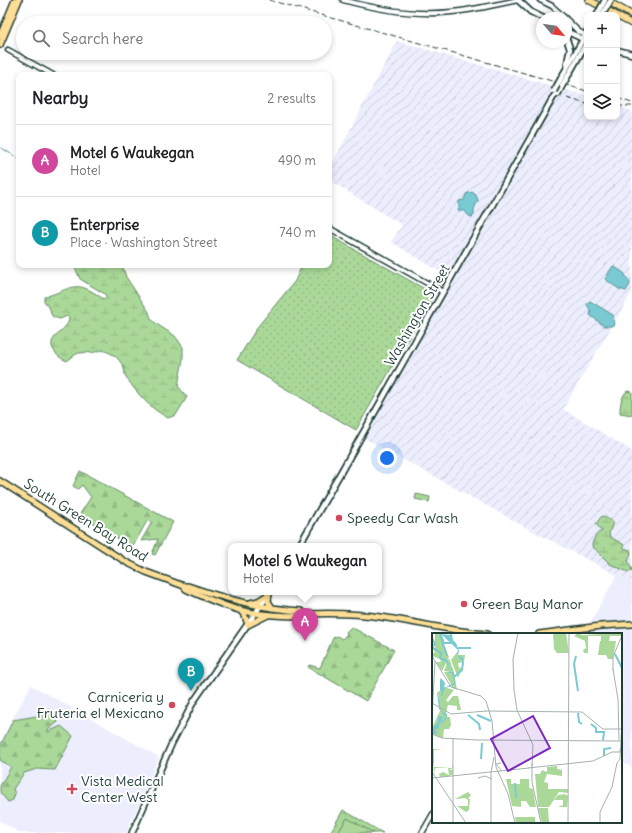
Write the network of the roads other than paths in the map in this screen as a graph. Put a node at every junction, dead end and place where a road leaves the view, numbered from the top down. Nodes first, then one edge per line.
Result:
1 (15, 0) edge
2 (19, 0) edge
3 (344, 0) edge
4 (518, 0) edge
5 (540, 0) edge
6 (589, 0) edge
7 (606, 0) edge
8 (612, 2) edge
9 (559, 12) edge
10 (599, 12) edge
11 (604, 12) edge
12 (611, 12) edge
13 (536, 14) edge
14 (632, 14) edge
15 (620, 17) edge
16 (572, 24) edge
17 (632, 24) edge
18 (572, 33) edge
19 (0, 36) edge
20 (584, 36) edge
21 (584, 37) edge
22 (584, 42) edge
23 (0, 45) edge
24 (570, 48) edge
25 (8, 50) dead end
26 (620, 51) edge
27 (16, 54) edge
28 (632, 54) edge
29 (26, 60) edge
30 (48, 72) edge
31 (567, 72) junction
32 (332, 230) edge
33 (442, 292) junction
34 (0, 481) edge
35 (301, 543) edge
36 (184, 586) junction
37 (266, 595) edge
38 (268, 595) edge
39 (269, 595) edge
40 (247, 604) junction
41 (261, 606) junction
42 (272, 608) junction
43 (240, 610) junction
44 (256, 613) junction
45 (304, 614) junction
46 (268, 615) junction
47 (632, 624) edge
48 (248, 625) junction
49 (480, 633) edge
50 (547, 633) edge
51 (432, 816) edge
52 (132, 833) edge
53 (422, 833) edge

1 - 19 main road
2 - 23 main road
3 - 4 street
4 - 13 main road
5 - 9 street
6 - 12 highway
7 - 8 highway
7 - 10 main road, bridge
8 - 11 main road, bridge
8 - 14 highway
15 - 17 highway
16 - 20 street
18 - 21 main road
22 - 31 main road, Washington Street
24 - 31 main road
25 - 27 street
26 - 28 main road
29 - 30 street
31 - 33 main road, Washington Street, bridge
32 - 33 street
33 - 35 main road, Washington Street
34 - 36 main road, South Green Bay Road
36 - 40 main road, South Green Bay Road
36 - 43 main road, South Green Bay Road
37 - 40 main road
38 - 41 main road
39 - 42 main road
40 - 41 main road, South Green Bay Road
41 - 42 main road, South Green Bay Road
41 - 44 main road
42 - 45 main road, South Green Bay Road
43 - 44 main road, South Green Bay Road
43 - 48 main road
44 - 46 main road, South Green Bay Road
44 - 48 main road
45 - 46 main road, South Green Bay Road
45 - 49 main road
46 - 48 main road
47 - 50 main road
48 - 52 main road
51 - 53 street

